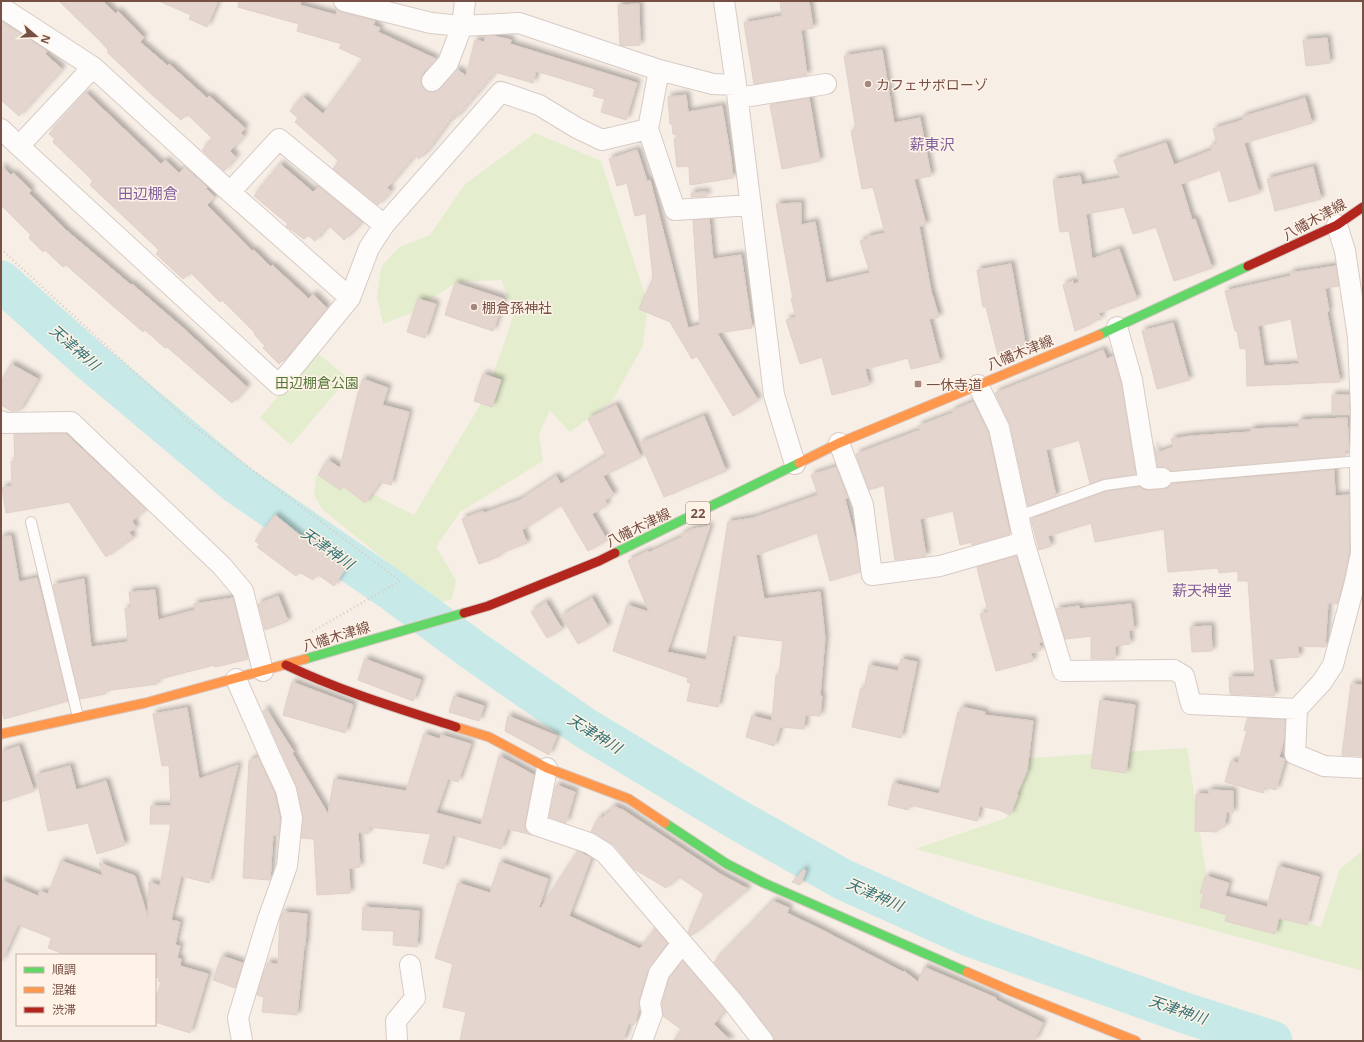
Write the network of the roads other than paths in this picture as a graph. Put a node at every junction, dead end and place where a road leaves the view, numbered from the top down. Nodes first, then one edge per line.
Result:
1 (344, 1) edge
2 (465, 1) edge
3 (724, 1) edge
4 (1, 7) edge
5 (462, 26) junction
6 (93, 67) junction
7 (659, 70) junction
8 (432, 81) dead end
9 (826, 84) dead end
10 (737, 92) junction
11 (1, 129) edge
12 (648, 129) junction
13 (19, 146) junction
14 (230, 192) junction
15 (751, 205) junction
16 (1363, 207) edge
17 (384, 225) junction
18 (1337, 225) junction
19 (350, 298) junction
20 (1117, 327) junction
21 (978, 385) junction
22 (1, 421) edge
23 (839, 443) junction
24 (1360, 461) junction
25 (796, 464) junction
26 (1155, 478) junction
27 (1019, 516) junction
28 (31, 522) dead end
29 (1024, 542) junction
30 (286, 665) junction
31 (263, 671) junction
32 (236, 679) junction
33 (1297, 709) junction
34 (78, 717) junction
35 (1, 734) edge
36 (547, 768) junction
37 (1363, 768) edge
38 (682, 942) junction
39 (410, 965) dead end
40 (242, 1041) edge
41 (397, 1041) edge
42 (642, 1041) edge
43 (763, 1041) edge
44 (1136, 1041) edge

1 - 5 street
2 - 5 street
3 - 10 street
4 - 6 street
5 - 7 street
5 - 8 street
6 - 13 street
6 - 14 street
7 - 10 street
7 - 12 street
9 - 10 street
10 - 15 street
11 - 13 street
12 - 15 street
12 - 17 street
13 - 19 street
14 - 17 street
14 - 19 street
15 - 25 street
16 - 18 main road, 八幡木津線 / 22
17 - 19 street
18 - 20 main road, 八幡木津線 / 22
18 - 24 street
20 - 21 main road, 八幡木津線 / 22
20 - 26 street
21 - 23 main road, 八幡木津線 / 22
21 - 27 street
22 - 31 street
23 - 25 main road, 八幡木津線 / 22
23 - 29 street
24 - 26 lane
24 - 33 street
25 - 30 main road, 八幡木津線 / 22
26 - 27 lane
27 - 29 street
28 - 34 lane
29 - 33 street
30 - 31 main road, 八幡木津線 / 22
30 - 36 main road
31 - 32 main road, 八幡木津線 / 22
32 - 34 main road, 八幡木津線 / 22
32 - 40 street
33 - 37 street
34 - 35 main road, 八幡木津線 / 22
36 - 38 street
36 - 44 main road
38 - 42 street
38 - 43 street
39 - 41 street

